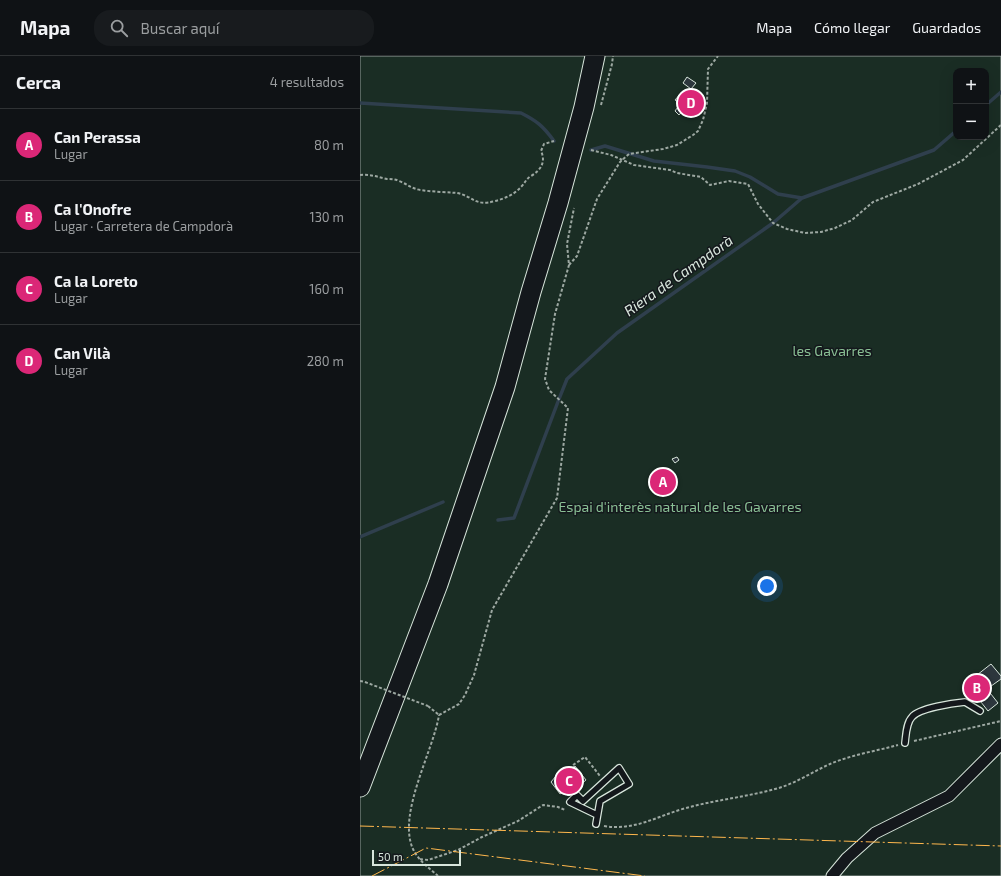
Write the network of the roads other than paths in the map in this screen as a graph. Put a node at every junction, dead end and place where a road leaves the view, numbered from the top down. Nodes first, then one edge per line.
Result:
1 (595, 56) edge
2 (980, 711) dead end
3 (905, 744) road end
4 (1001, 744) edge
5 (360, 787) edge
6 (597, 815) junction
7 (596, 824) road end
8 (832, 876) edge

1 - 5 highway
2 - 3 lane
4 - 8 street
6 - 6 lane
6 - 7 lane

